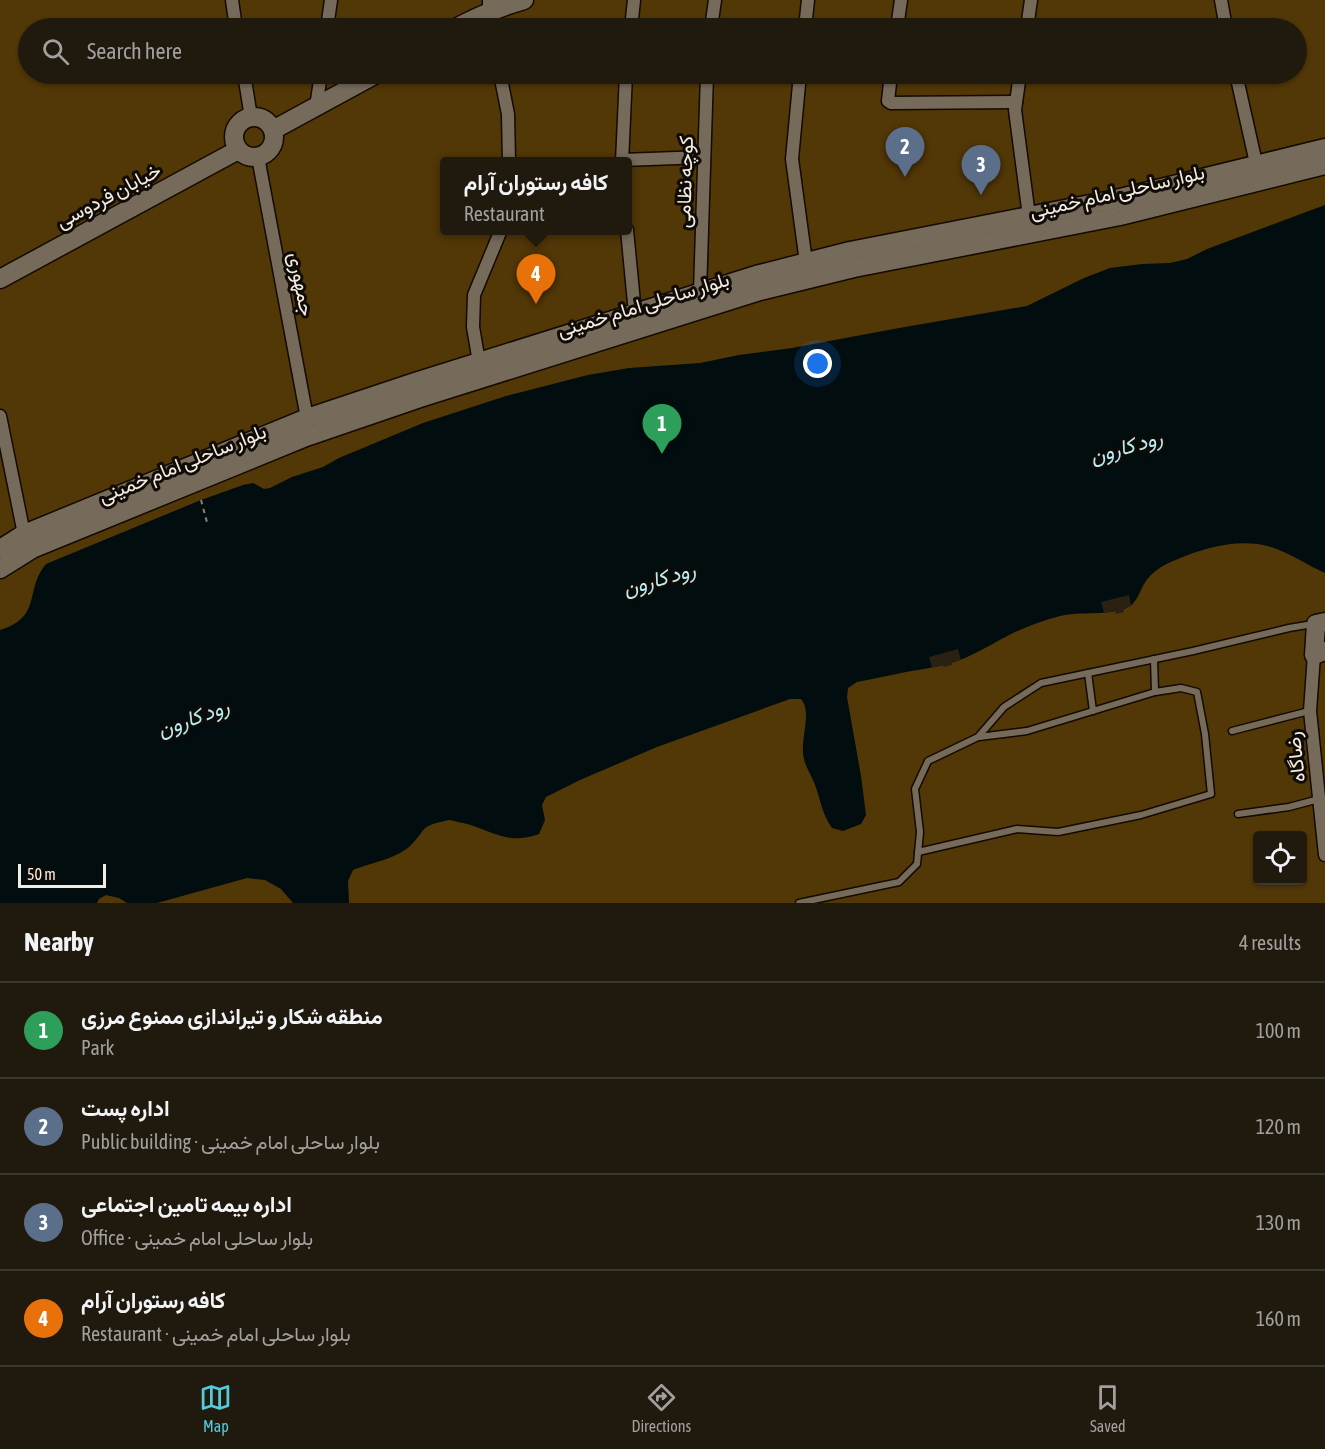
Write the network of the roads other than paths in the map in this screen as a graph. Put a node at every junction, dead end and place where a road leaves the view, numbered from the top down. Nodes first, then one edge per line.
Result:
1 (231, 0) edge
2 (331, 0) edge
3 (524, 0) edge
4 (634, 0) edge
5 (715, 0) edge
6 (808, 0) edge
7 (901, 0) edge
8 (1031, 0) edge
9 (1221, 0) edge
10 (490, 13) edge
11 (234, 18) edge
12 (328, 18) edge
13 (632, 18) edge
14 (712, 18) edge
15 (806, 18) edge
16 (898, 18) edge
17 (1028, 18) edge
18 (1224, 18) edge
19 (246, 84) edge
20 (319, 84) edge
21 (358, 84) edge
22 (502, 84) edge
23 (626, 84) edge
24 (707, 84) edge
25 (799, 84) edge
26 (890, 84) edge
27 (1019, 84) edge
28 (1238, 84) edge
29 (1016, 102) junction
30 (316, 107) junction
31 (251, 117) junction
32 (273, 130) junction
33 (1325, 148) edge
34 (238, 150) junction
35 (258, 157) junction
36 (509, 157) edge
37 (622, 157) edge
38 (704, 157) junction
39 (632, 160) edge
40 (1325, 165) edge
41 (1258, 173) junction
42 (1029, 216) junction
43 (499, 235) edge
44 (627, 235) edge
45 (806, 262) junction
46 (0, 279) edge
47 (700, 292) junction
48 (635, 313) junction
49 (479, 362) junction
50 (0, 416) edge
51 (309, 427) junction
52 (28, 541) junction
53 (0, 549) edge
54 (0, 569) edge
55 (1321, 623) edge
56 (1319, 653) edge
57 (1154, 659) junction
58 (1088, 673) junction
59 (1155, 692) junction
60 (1093, 711) junction
61 (1310, 711) junction
62 (1232, 731) dead end
63 (978, 737) junction
64 (1319, 799) junction
65 (1238, 814) dead end
66 (1323, 815) edge
67 (918, 852) junction
68 (1325, 855) edge
69 (799, 903) edge

1 - 11 street
2 - 12 street
3 - 10 main road
4 - 13 street
5 - 14 street
6 - 15 street
7 - 16 street
8 - 17 street
9 - 18 street
19 - 31 street
20 - 30 street
21 - 30 main road
22 - 36 street
23 - 37 street
24 - 38 street, کوچه نظامی
25 - 45 street
26 - 29 street
27 - 29 street
28 - 41 street
29 - 42 street
30 - 32 main road
31 - 32 main road
31 - 34 main road
32 - 35 main road
33 - 41 main road, بلوار ساحلی امام خمینی
34 - 35 main road
34 - 46 main road, خیابان فردوسی
35 - 51 street, جمهوری
38 - 39 street
38 - 47 street, کوچه نظامی
40 - 41 main road, بلوار ساحلی امام خمینی
41 - 42 main road, بلوار ساحلی امام خمینی
41 - 51 main road, بلوار ساحلی امام خمینی
42 - 45 main road, بلوار ساحلی امام خمینی
43 - 49 street
44 - 48 street
45 - 47 main road, بلوار ساحلی امام خمینی
47 - 48 main road, بلوار ساحلی امام خمینی
48 - 49 main road, بلوار ساحلی امام خمینی
49 - 51 main road, بلوار ساحلی امام خمینی
50 - 52 street
51 - 52 main road, بلوار ساحلی امام خمینی
52 - 53 main road, بلوار ساحلی امام خمینی
52 - 54 main road, بلوار ساحلی امام خمینی
55 - 56 main road
55 - 57 lane
56 - 61 street, رضاگاه
57 - 58 lane
57 - 59 lane
58 - 60 lane
58 - 63 lane
59 - 60 lane
59 - 67 lane
60 - 63 lane
61 - 62 lane
61 - 64 street, رضاگاه
63 - 67 lane
64 - 65 lane
64 - 66 street, رضاگاه
66 - 68 street, رضاگاه
67 - 69 lane

